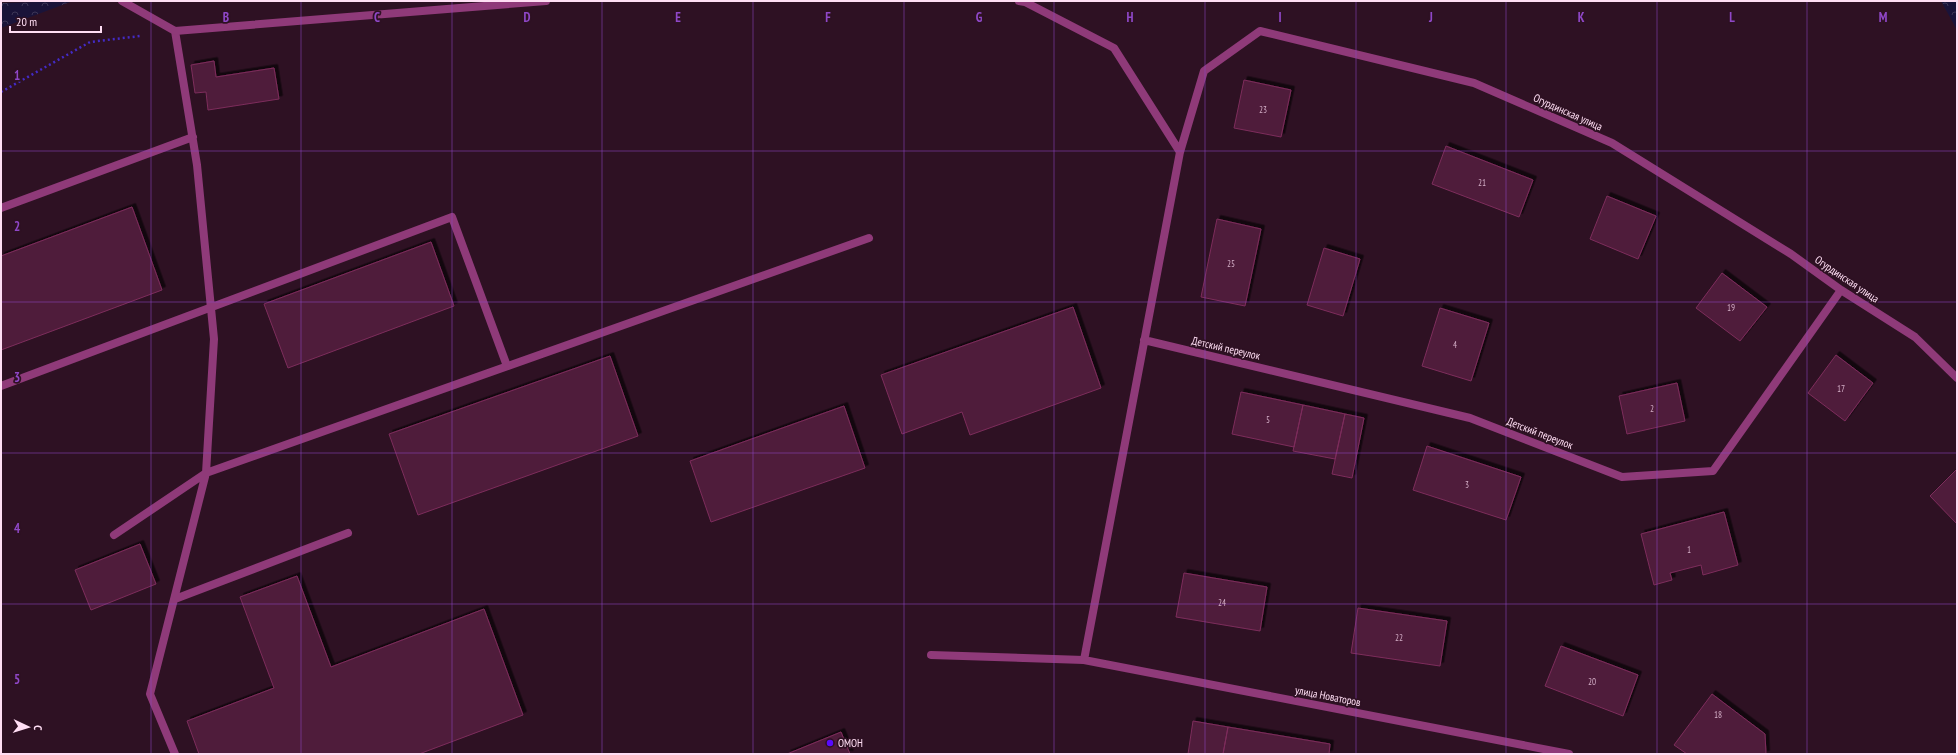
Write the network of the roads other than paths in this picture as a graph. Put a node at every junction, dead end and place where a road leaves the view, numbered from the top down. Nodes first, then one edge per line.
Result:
1 (122, 1) edge
2 (546, 1) edge
3 (1019, 1) edge
4 (175, 31) junction
5 (193, 137) junction
6 (1180, 152) junction
7 (1, 208) edge
8 (869, 238) dead end
9 (1841, 290) junction
10 (211, 307) junction
11 (1144, 340) junction
12 (507, 366) junction
13 (1957, 378) edge
14 (1, 386) edge
15 (206, 473) junction
16 (348, 533) dead end
17 (114, 535) dead end
18 (175, 599) junction
19 (931, 655) dead end
20 (1084, 660) junction
21 (174, 754) edge
22 (1569, 754) edge

1 - 4 street
2 - 4 street
3 - 6 street
4 - 5 street
5 - 7 street
5 - 10 street
6 - 9 street, Огурдинская улица
6 - 11 street, Огурдинская улица
8 - 12 street
9 - 11 street, Детский переулок
9 - 13 street, Огурдинская улица
10 - 12 street
10 - 14 street
10 - 15 street
11 - 20 street, Огурдинская улица
12 - 15 street
15 - 17 street
15 - 18 street
16 - 18 street
18 - 21 street
19 - 20 street, улица Новаторов
20 - 22 street, улица Новаторов

